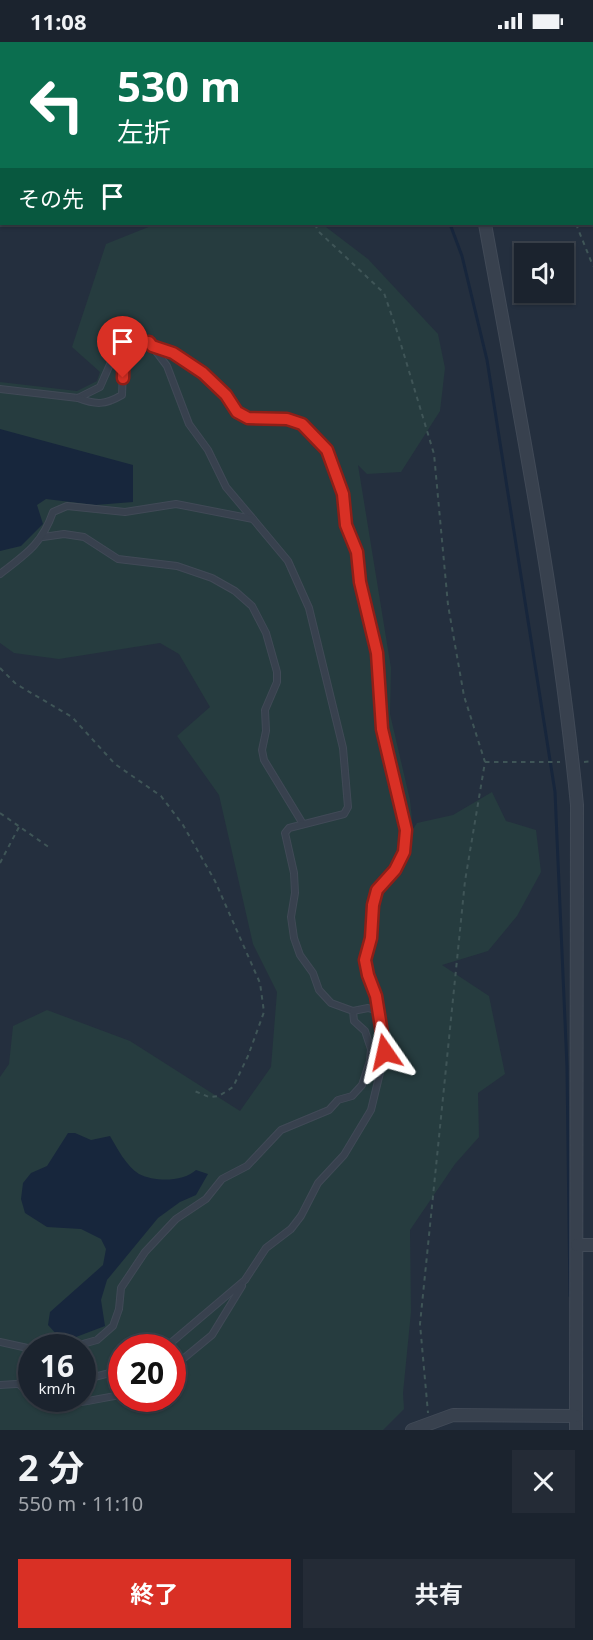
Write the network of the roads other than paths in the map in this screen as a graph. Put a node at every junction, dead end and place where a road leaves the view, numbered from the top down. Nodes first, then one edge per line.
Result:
1 (485, 225) edge
2 (124, 345) junction
3 (152, 346) junction
4 (0, 389) edge
5 (78, 398) junction
6 (253, 519) junction
7 (42, 538) junction
8 (0, 574) edge
9 (303, 824) junction
10 (353, 1011) junction
11 (378, 1011) junction
12 (577, 1245) junction
13 (593, 1245) edge
14 (245, 1280) junction
15 (181, 1334) edge
16 (96, 1341) edge
17 (0, 1342) edge
18 (18, 1346) edge
19 (186, 1356) edge
20 (18, 1384) edge
21 (0, 1385) edge
22 (576, 1416) junction
23 (412, 1430) edge
24 (576, 1430) edge

1 - 12 street
2 - 3 lane
2 - 5 lane
2 - 5 lane
3 - 6 lane
3 - 11 lane
4 - 5 lane
6 - 7 lane
6 - 9 lane
7 - 8 lane
7 - 9 lane
9 - 10 lane
10 - 11 lane
10 - 16 lane
11 - 14 lane
12 - 13 street
12 - 22 street
14 - 15 lane
14 - 19 lane
17 - 18 lane
20 - 21 lane
22 - 23 street
22 - 24 street

